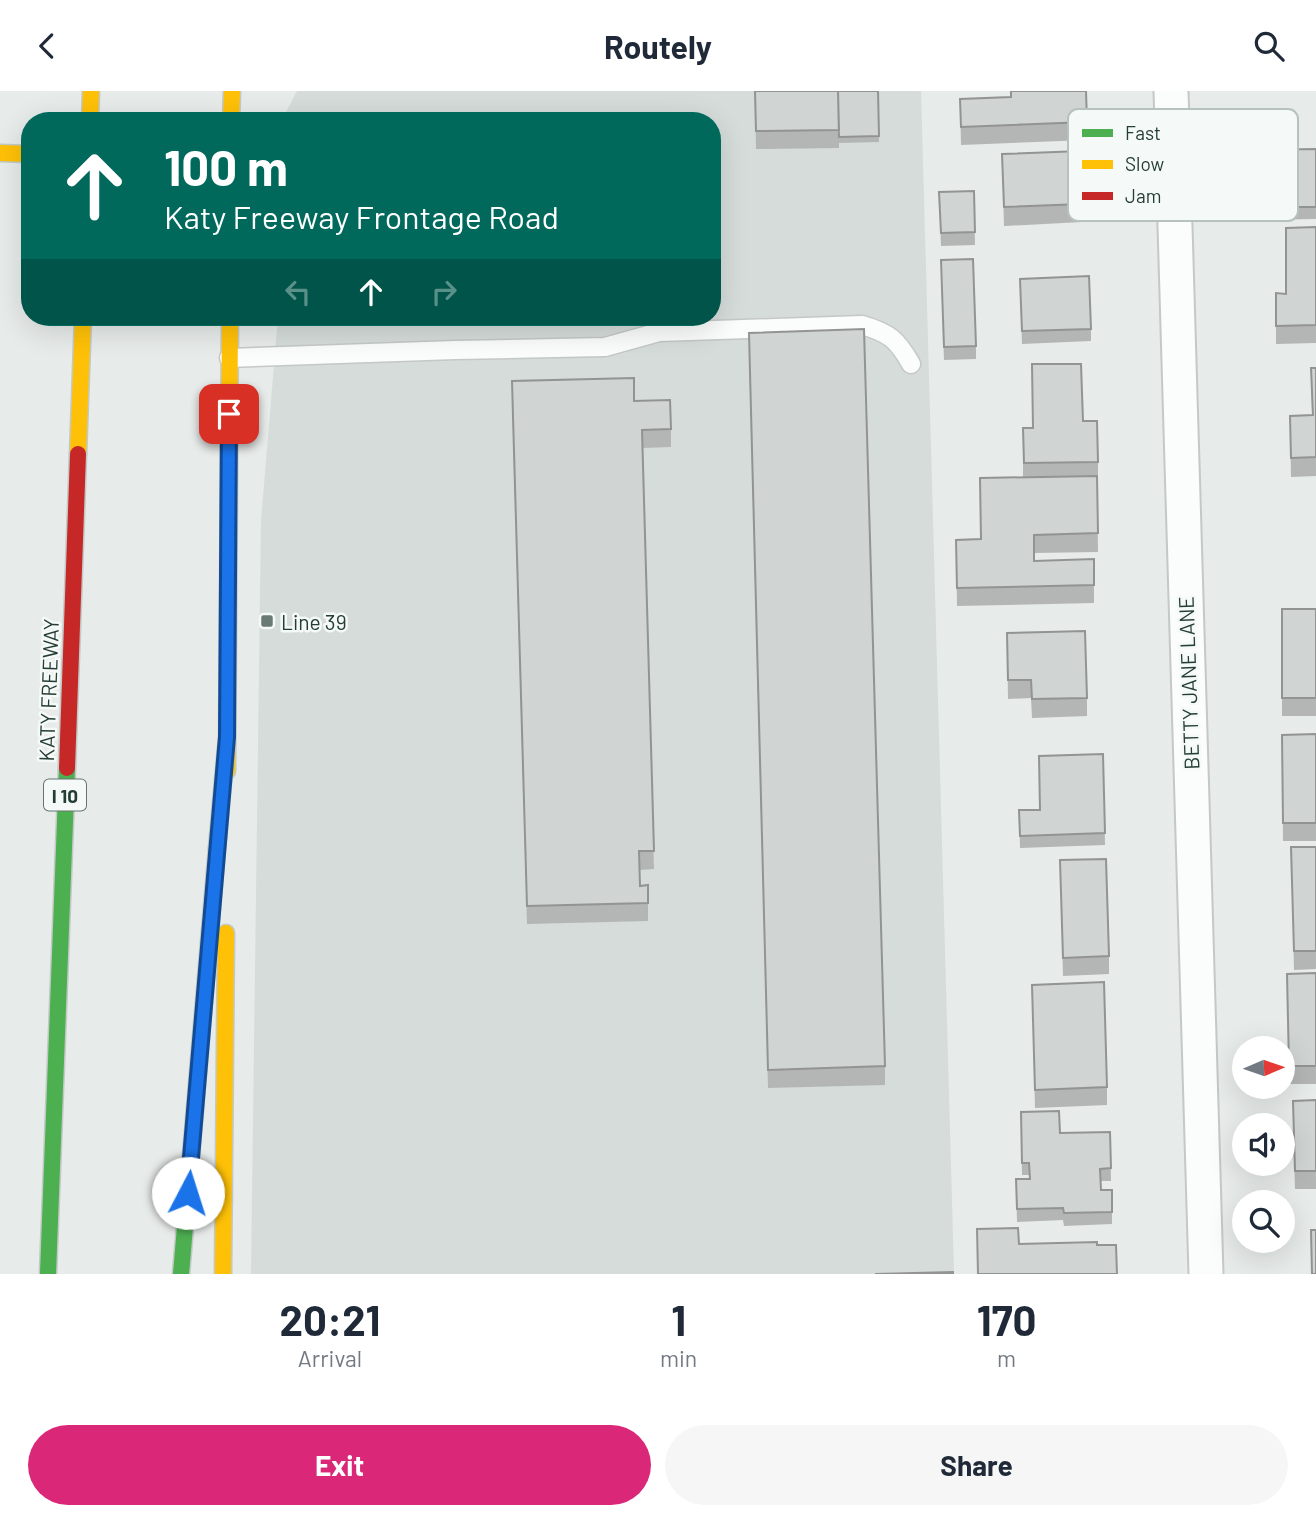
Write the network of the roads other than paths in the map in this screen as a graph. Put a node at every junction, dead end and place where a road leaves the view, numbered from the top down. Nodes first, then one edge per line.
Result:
1 (90, 91) edge
2 (232, 91) edge
3 (1171, 91) edge
4 (1172, 109) edge
5 (90, 112) edge
6 (232, 112) edge
7 (0, 153) edge
8 (21, 154) edge
9 (1175, 221) edge
10 (83, 326) edge
11 (230, 326) edge
12 (229, 358) junction
13 (911, 364) dead end
14 (227, 737) junction
15 (57, 1047) junction
16 (67, 1180) dead end
17 (48, 1274) edge
18 (181, 1274) edge
19 (223, 1274) edge
20 (1206, 1274) edge

1 - 5 main road
2 - 6 main road
3 - 4 street, BETTY JANE LANE
7 - 8 main road
9 - 20 street, BETTY JANE LANE
10 - 15 main road, KATY FREEWAY / I 10
11 - 12 main road
12 - 13 lane
12 - 14 main road
14 - 18 main road
14 - 19 main road
15 - 16 main road
15 - 17 main road, KATY FREEWAY / I 10

